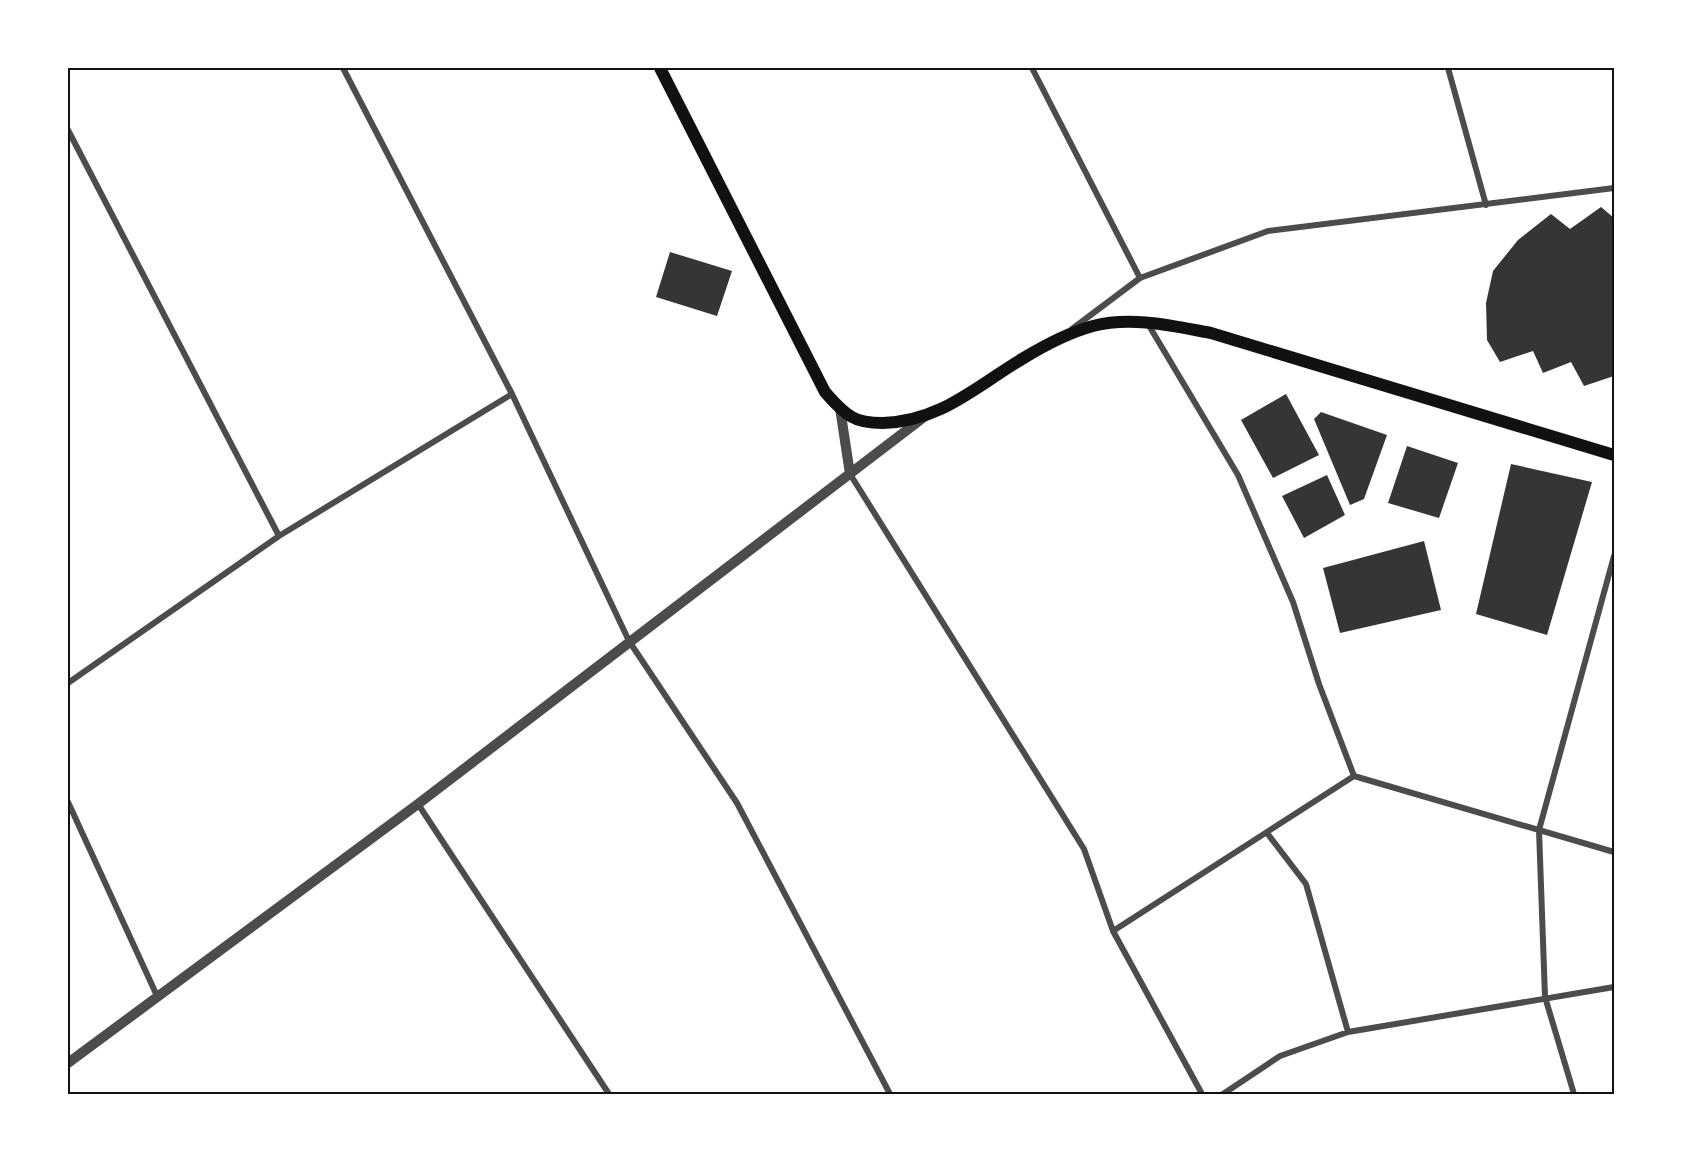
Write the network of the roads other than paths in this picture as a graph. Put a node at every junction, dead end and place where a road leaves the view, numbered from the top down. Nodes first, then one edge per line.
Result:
1 (343, 68) edge
2 (660, 68) edge
3 (1032, 68) edge
4 (1448, 68) edge
5 (68, 130) edge
6 (1614, 188) edge
7 (1486, 205) junction
8 (1140, 278) junction
9 (1148, 323) junction
10 (1062, 336) junction
11 (512, 394) junction
12 (840, 408) junction
13 (924, 417) junction
14 (1614, 455) edge
15 (850, 474) junction
16 (279, 536) junction
17 (1614, 556) edge
18 (629, 641) junction
19 (68, 682) edge
20 (1354, 776) junction
21 (68, 802) edge
22 (418, 804) junction
23 (1539, 830) junction
24 (1267, 833) junction
25 (1614, 852) edge
26 (1113, 931) junction
27 (1614, 987) edge
28 (1545, 997) junction
29 (158, 998) junction
30 (1348, 1032) junction
31 (68, 1063) edge
32 (609, 1095) edge
33 (890, 1095) edge
34 (1202, 1095) edge
35 (1223, 1095) edge
36 (1574, 1095) edge

1 - 11 street
2 - 12 main road
3 - 8 street
4 - 7 street
5 - 16 street
6 - 7 street
7 - 8 street
8 - 10 street
9 - 10 main road
9 - 14 main road
9 - 20 street
10 - 13 main road
11 - 16 street
11 - 18 street
12 - 13 main road
12 - 15 street
13 - 15 street
15 - 18 street
15 - 26 street
16 - 19 street
17 - 23 street
18 - 22 street
18 - 33 street
20 - 23 street
20 - 24 street
21 - 29 street
22 - 29 street
22 - 32 street
23 - 25 street
23 - 28 street
24 - 26 street
24 - 30 street
26 - 34 street
27 - 28 street
28 - 30 street
28 - 36 street
29 - 31 street
30 - 35 street

